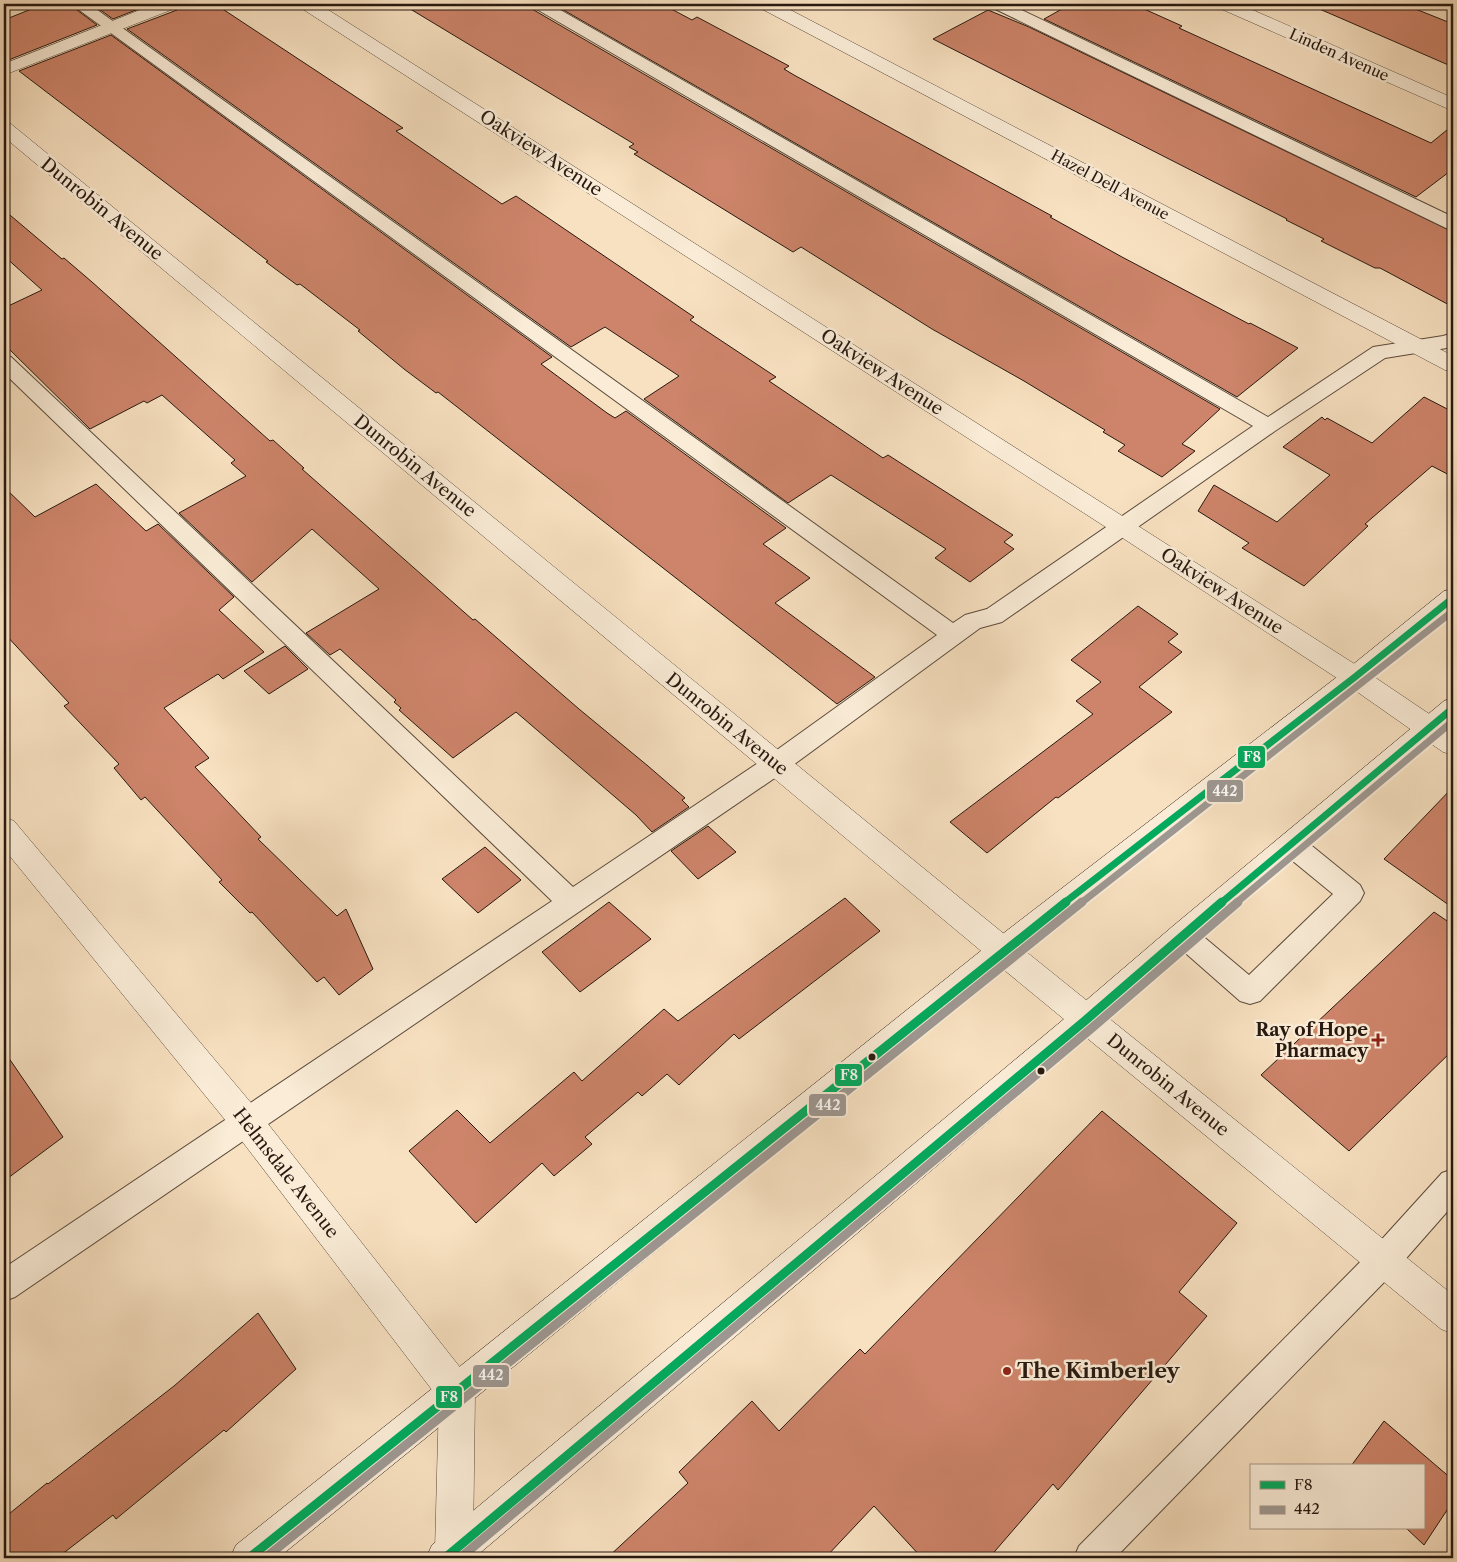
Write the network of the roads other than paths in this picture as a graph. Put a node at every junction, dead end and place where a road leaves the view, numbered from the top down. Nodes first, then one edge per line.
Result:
1 (79, 4) edge
2 (170, 4) edge
3 (307, 4) edge
4 (539, 4) edge
5 (766, 4) edge
6 (997, 4) edge
7 (1225, 4) edge
8 (112, 27) junction
9 (4, 70) edge
10 (1453, 105) edge
11 (4, 128) edge
12 (1453, 224) edge
13 (1453, 339) edge
14 (1417, 347) junction
15 (4, 362) edge
16 (1453, 366) edge
17 (1268, 426) junction
18 (1124, 527) junction
19 (1453, 598) edge
20 (953, 635) junction
21 (1355, 677) junction
22 (1453, 708) edge
23 (1441, 736) edge
24 (776, 764) junction
25 (4, 829) edge
26 (1292, 845) junction
27 (571, 902) junction
28 (1182, 935) junction
29 (1002, 951) junction
30 (1087, 1019) junction
31 (246, 1120) junction
32 (1453, 1183) edge
33 (1384, 1260) junction
34 (4, 1286) edge
35 (1453, 1317) edge
36 (457, 1392) junction
37 (453, 1556) edge
38 (1096, 1557) edge
39 (249, 1558) edge

1 - 8 lane
2 - 8 street
3 - 18 street, Oakview Avenue
4 - 17 lane
5 - 14 street, Hazel Dell Avenue
6 - 12 lane
7 - 10 street, Linden Avenue
8 - 9 street
8 - 20 lane
11 - 24 street, Dunrobin Avenue
13 - 14 lane
14 - 16 street, Hazel Dell Avenue
14 - 17 lane
15 - 27 lane
17 - 18 lane
18 - 20 lane
18 - 21 street, Oakview Avenue
19 - 21 street
20 - 24 lane
21 - 23 street, Oakview Avenue
21 - 29 street
22 - 23 street
23 - 26 street
24 - 27 lane
24 - 29 street, Dunrobin Avenue
25 - 31 street, Helmsdale Avenue
26 - 28 street
26 - 28 lane
27 - 31 lane
28 - 30 street
29 - 30 street, Dunrobin Avenue
29 - 36 street
30 - 33 street, Dunrobin Avenue
30 - 37 street
31 - 34 lane
31 - 36 street, Helmsdale Avenue
32 - 33 lane
33 - 35 street, Dunrobin Avenue
33 - 38 lane
36 - 37 street
36 - 39 street

